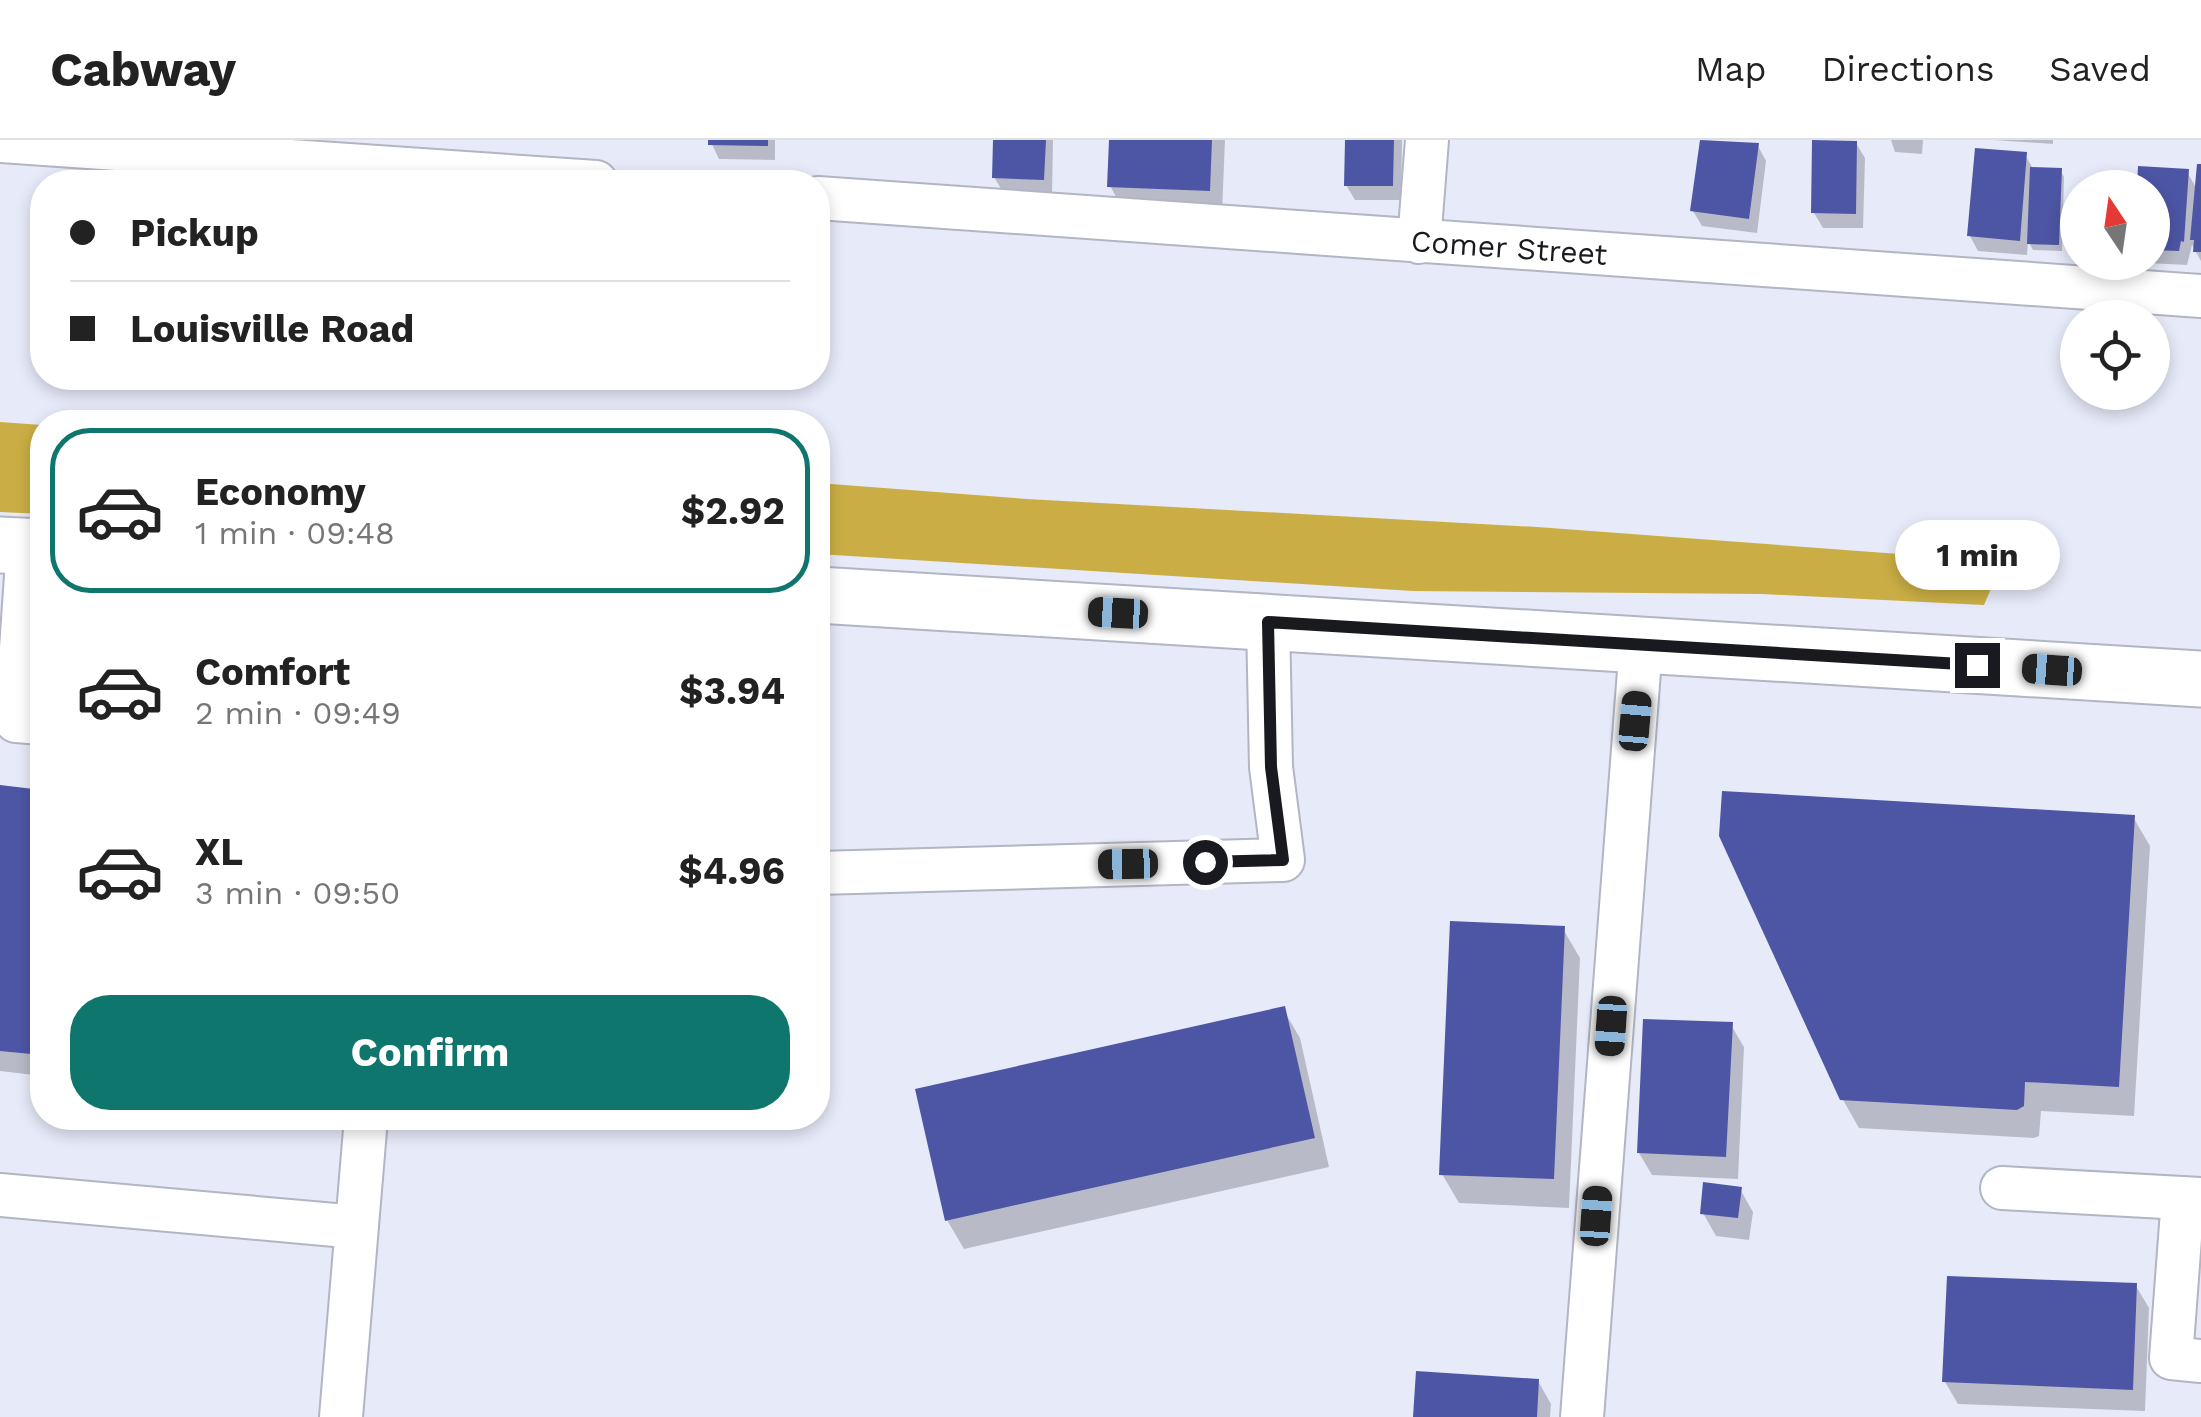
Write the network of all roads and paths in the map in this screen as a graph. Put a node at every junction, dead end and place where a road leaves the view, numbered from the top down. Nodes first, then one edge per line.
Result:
1 (1427, 140) edge
2 (0, 141) edge
3 (439, 156) edge
4 (524, 170) edge
5 (830, 199) edge
6 (1419, 242) junction
7 (2201, 296) edge
8 (24, 546) edge
9 (830, 596) edge
10 (1268, 622) junction
11 (1641, 644) junction
12 (2201, 679) edge
13 (19, 721) edge
14 (830, 873) edge
15 (365, 1130) edge
16 (2002, 1188) dead end
17 (0, 1195) edge
18 (2192, 1198) edge
19 (357, 1227) junction
20 (2201, 1361) edge
21 (341, 1417) edge
22 (1582, 1417) edge

1 - 6 street
2 - 3 street
3 - 4 street
5 - 6 street, Comer Street
6 - 7 street, Comer Street
8 - 13 street
9 - 10 main road
10 - 11 main road
10 - 14 street
11 - 12 main road
11 - 22 street
15 - 19 street
16 - 18 street
17 - 19 street
18 - 20 street
19 - 21 street

